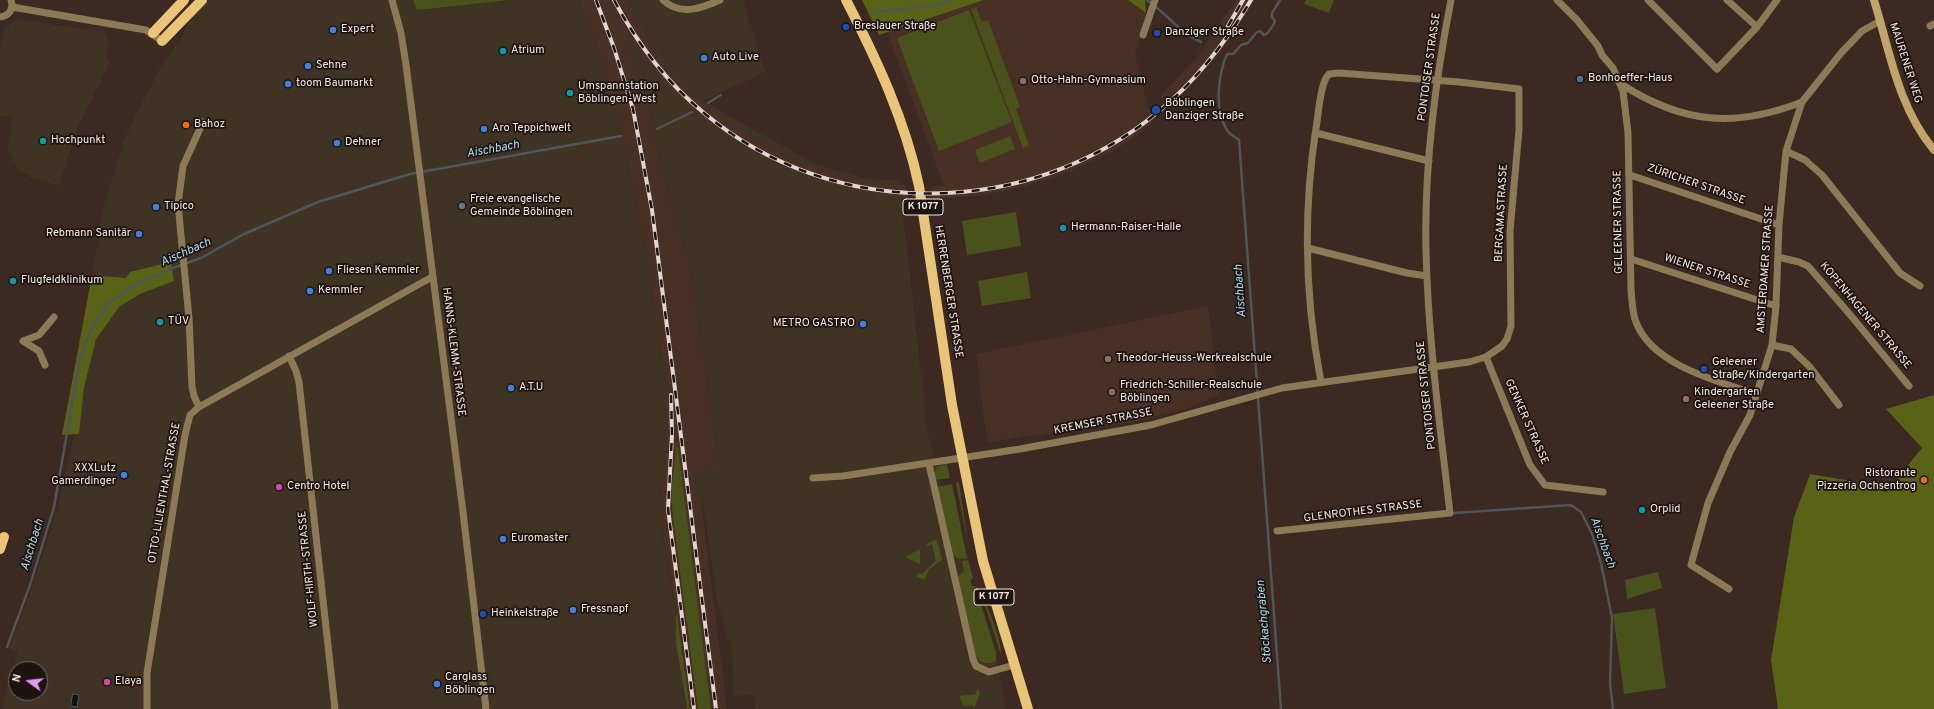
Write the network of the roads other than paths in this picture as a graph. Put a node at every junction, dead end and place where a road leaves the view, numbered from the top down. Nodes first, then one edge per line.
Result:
1 (184, 0) edge
2 (202, 0) edge
3 (392, 0) edge
4 (663, 0) edge
5 (720, 0) edge
6 (846, 0) edge
7 (1451, 0) edge
8 (1557, 0) edge
9 (1648, 0) edge
10 (1727, 0) edge
11 (1777, 0) edge
12 (1874, 0) edge
13 (1154, 1) edge
14 (707, 3) edge
15 (11, 4) edge
16 (0, 17) edge
17 (1880, 21) junction
18 (1757, 27) junction
19 (153, 34) junction
20 (1143, 34) dead end
21 (162, 41) joint
22 (1437, 80) junction
23 (1621, 84) junction
24 (1802, 102) junction
25 (203, 122) dead end
26 (1316, 133) junction
27 (1786, 150) junction
28 (1934, 150) edge
29 (1429, 161) junction
30 (1630, 174) junction
31 (1779, 225) junction
32 (1308, 248) junction
33 (1778, 257) junction
34 (1631, 259) junction
35 (1427, 276) junction
36 (432, 278) junction
37 (1920, 286) dead end
38 (1776, 306) junction
39 (54, 317) dead end
40 (1772, 345) junction
41 (289, 356) junction
42 (1486, 357) junction
43 (45, 365) dead end
44 (1435, 368) junction
45 (1320, 382) junction
46 (1909, 386) dead end
47 (1756, 394) junction
48 (1839, 405) dead end
49 (199, 407) junction
50 (962, 458) junction
51 (929, 464) junction
52 (813, 478) dead end
53 (1603, 492) dead end
54 (1450, 513) joint
55 (1277, 532) dead end
56 (4, 537) dead end
57 (0, 549) edge
58 (1730, 589) dead end
59 (1014, 665) junction
60 (147, 709) edge
61 (335, 709) edge
62 (486, 709) edge
63 (1028, 709) edge

1 - 19 main road
2 - 21 main road
3 - 36 street, HANNS-KLEMM-STRASSE
4 - 14 street
5 - 14 street
6 - 50 main road, HERRENBERGER STRASSE / K 1077
7 - 22 street, PONTOISER STRASSE
8 - 23 street, GELEENER STRASSE
9 - 18 street
10 - 18 street
11 - 18 street
12 - 17 street, MAURENER WEG
13 - 20 street
15 - 16 street
15 - 19 street
17 - 24 street, AMSTERDAMER STRASSE
17 - 28 street, MAURENER WEG
19 - 21 street
22 - 26 street
22 - 29 street, PONTOISER STRASSE
22 - 42 street, BERGAMASTRASSE
23 - 24 street
23 - 30 street, GELEENER STRASSE
24 - 27 street, AMSTERDAMER STRASSE
25 - 49 street
26 - 29 street
26 - 32 street
27 - 31 street, AMSTERDAMER STRASSE
27 - 37 street
29 - 35 street, PONTOISER STRASSE
30 - 31 street, ZÜRICHER STRASSE
30 - 34 street, GELEENER STRASSE
31 - 33 street, AMSTERDAMER STRASSE
32 - 35 street
32 - 45 street
33 - 38 street, AMSTERDAMER STRASSE
33 - 46 street, KOPENHAGENER STRASSE
34 - 38 street, WIENER STRASSE
34 - 47 street, GELEENER STRASSE
35 - 44 street, PONTOISER STRASSE
36 - 41 street
36 - 62 street, HANNS-KLEMM-STRASSE
38 - 40 street, AMSTERDAMER STRASSE
39 - 43 street
40 - 47 street, AMSTERDAMER STRASSE
40 - 48 street
41 - 49 street
41 - 61 street, WOLF-HIRTH-STRASSE
42 - 44 street, BERGAMASTRASSE
42 - 53 street, GENKER STRASSE
44 - 45 street, KREMSER STRASSE
44 - 54 street, PONTOISER STRASSE
45 - 50 street, KREMSER STRASSE
47 - 58 street, AMSTERDAMER STRASSE
49 - 60 street, OTTO-LILIENTHAL-STRASSE
50 - 51 street
50 - 59 main road, HERRENBERGER STRASSE / K 1077
51 - 52 street
51 - 59 street
54 - 55 street, GLENROTHES STRASSE
56 - 57 main road
59 - 63 main road, HERRENBERGER STRASSE / K 1077

